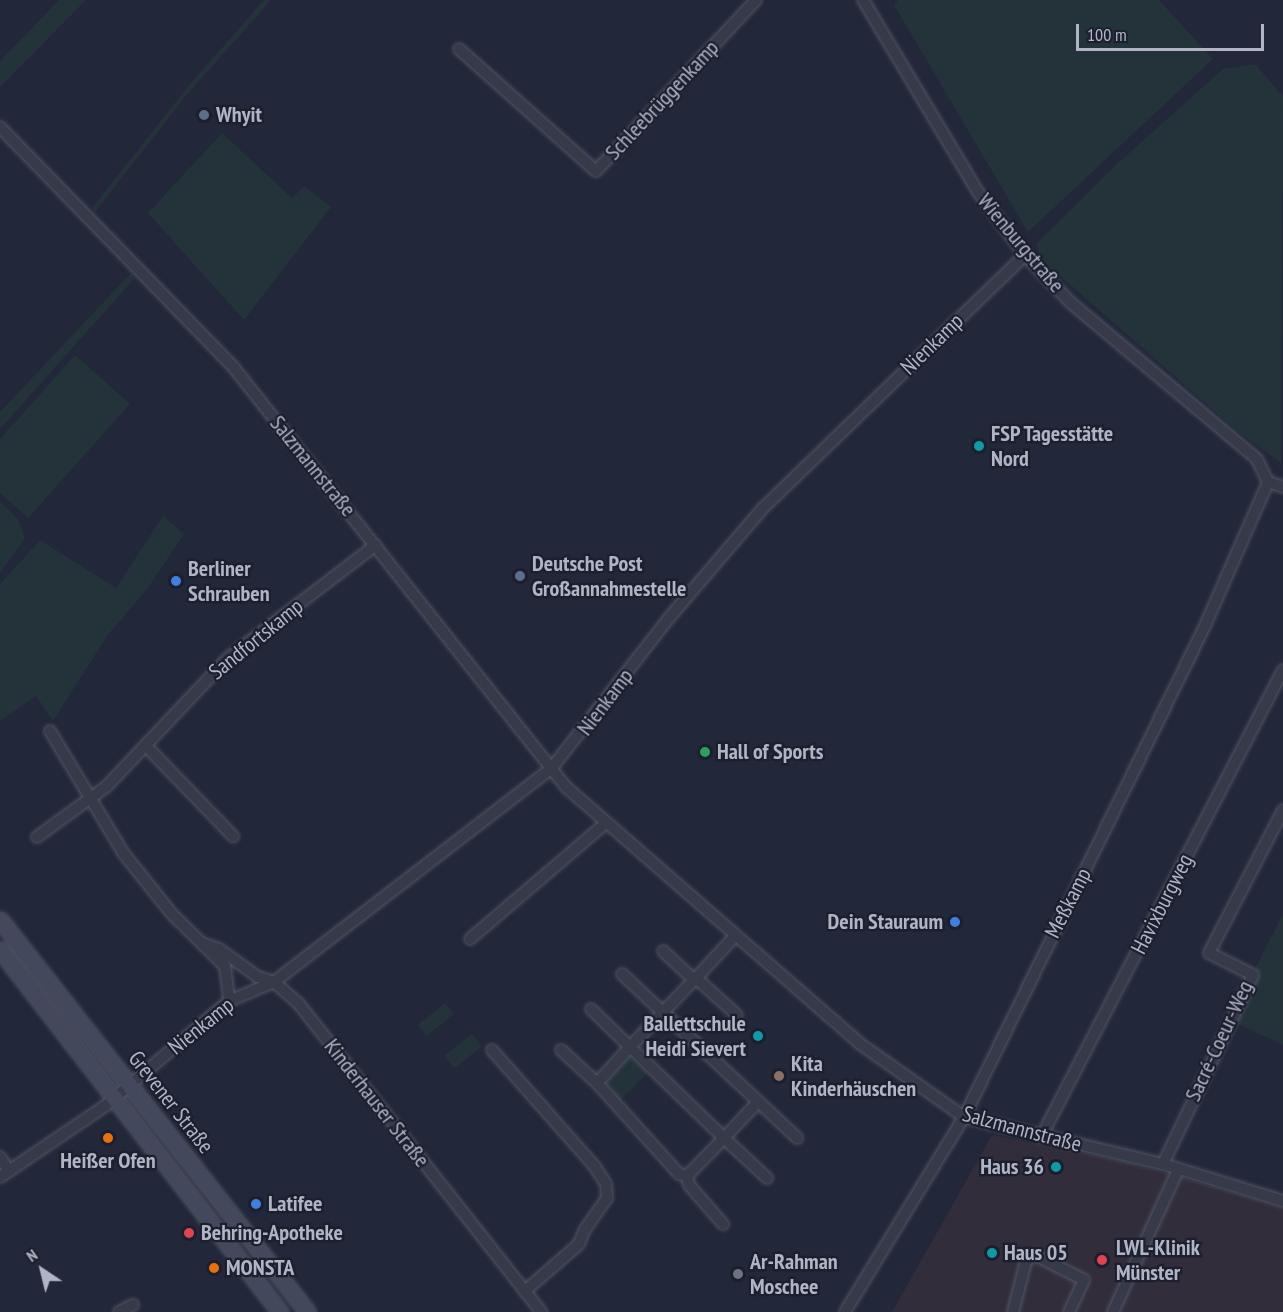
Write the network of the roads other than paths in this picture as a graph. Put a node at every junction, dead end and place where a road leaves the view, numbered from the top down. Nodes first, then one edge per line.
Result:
1 (756, 0) edge
2 (863, 0) edge
3 (459, 49) dead end
4 (0, 127) edge
5 (1025, 255) junction
6 (1268, 482) junction
7 (1282, 485) edge
8 (376, 545) junction
9 (1283, 670) edge
10 (50, 731) dead end
11 (145, 745) junction
12 (551, 769) junction
13 (92, 797) junction
14 (1283, 810) edge
15 (606, 823) junction
16 (233, 836) dead end
17 (37, 837) dead end
18 (0, 920) edge
19 (735, 936) junction
20 (470, 939) dead end
21 (204, 944) junction
22 (0, 950) edge
23 (663, 951) dead end
24 (622, 974) dead end
25 (695, 979) junction
26 (274, 982) junction
27 (229, 1001) junction
28 (591, 1009) dead end
29 (663, 1012) junction
30 (737, 1015) dead end
31 (630, 1047) junction
32 (492, 1050) dead end
33 (561, 1050) dead end
34 (597, 1083) junction
35 (129, 1086) junction
36 (112, 1100) junction
37 (758, 1102) junction
38 (964, 1117) junction
39 (1041, 1137) junction
40 (724, 1138) junction
41 (796, 1138) dead end
42 (0, 1157) edge
43 (1163, 1164) junction
44 (1178, 1170) junction
45 (5, 1174) edge
46 (687, 1176) junction
47 (767, 1178) dead end
48 (1283, 1202) edge
49 (723, 1224) dead end
50 (525, 1291) junction
51 (133, 1305) dead end
52 (119, 1312) edge
53 (280, 1312) edge
54 (308, 1312) edge
55 (542, 1312) edge
56 (845, 1312) edge
57 (1013, 1312) edge
58 (1069, 1312) edge
59 (1113, 1312) edge

1 - 3 street, Schleebrüggenkamp
2 - 5 street, Wienburgstraße
4 - 8 street, Salzmannstraße
5 - 6 street, Wienburgstraße
5 - 12 street, Nienkamp
6 - 7 street
6 - 38 street, Meßkamp
8 - 11 street, Sandfortskamp
8 - 12 street, Salzmannstraße
9 - 39 street, Havixburgweg
10 - 13 street, Kinderhauser Straße
11 - 13 street, Sandfortskamp
11 - 16 street
12 - 15 street, Salzmannstraße
12 - 26 street, Nienkamp
13 - 17 street, Sandfortskamp
13 - 21 street, Kinderhauser Straße
14 - 43 street, Sacré-Coeur-Weg
15 - 19 street, Salzmannstraße
15 - 20 street
18 - 35 main road, Grevener Straße
19 - 25 street
19 - 38 street, Salzmannstraße
21 - 26 street, Kinderhauser Straße
21 - 27 street, Kinderhauser Straße
22 - 36 main road, Grevener Straße
23 - 25 street
24 - 29 street
25 - 29 street
25 - 30 street
26 - 27 street, Nienkamp
26 - 50 street, Kinderhauser Straße
27 - 35 street, Nienkamp
28 - 31 street
29 - 31 street
29 - 37 street
31 - 34 street
31 - 40 street
32 - 50 street
33 - 34 street
34 - 46 street
35 - 36 street, Nienkamp
35 - 54 main road, Grevener Straße
36 - 45 street, Nienkamp
36 - 53 main road, Grevener Straße
37 - 40 street
37 - 41 street
38 - 39 street, Salzmannstraße
38 - 56 street, Meßkamp
39 - 43 street, Salzmannstraße
40 - 46 street
40 - 47 street
42 - 45 street
43 - 44 street, Salzmannstraße
44 - 48 street, Salzmannstraße
44 - 59 street
46 - 49 street
50 - 55 street, Kinderhauser Straße
51 - 52 street
57 - 58 street

